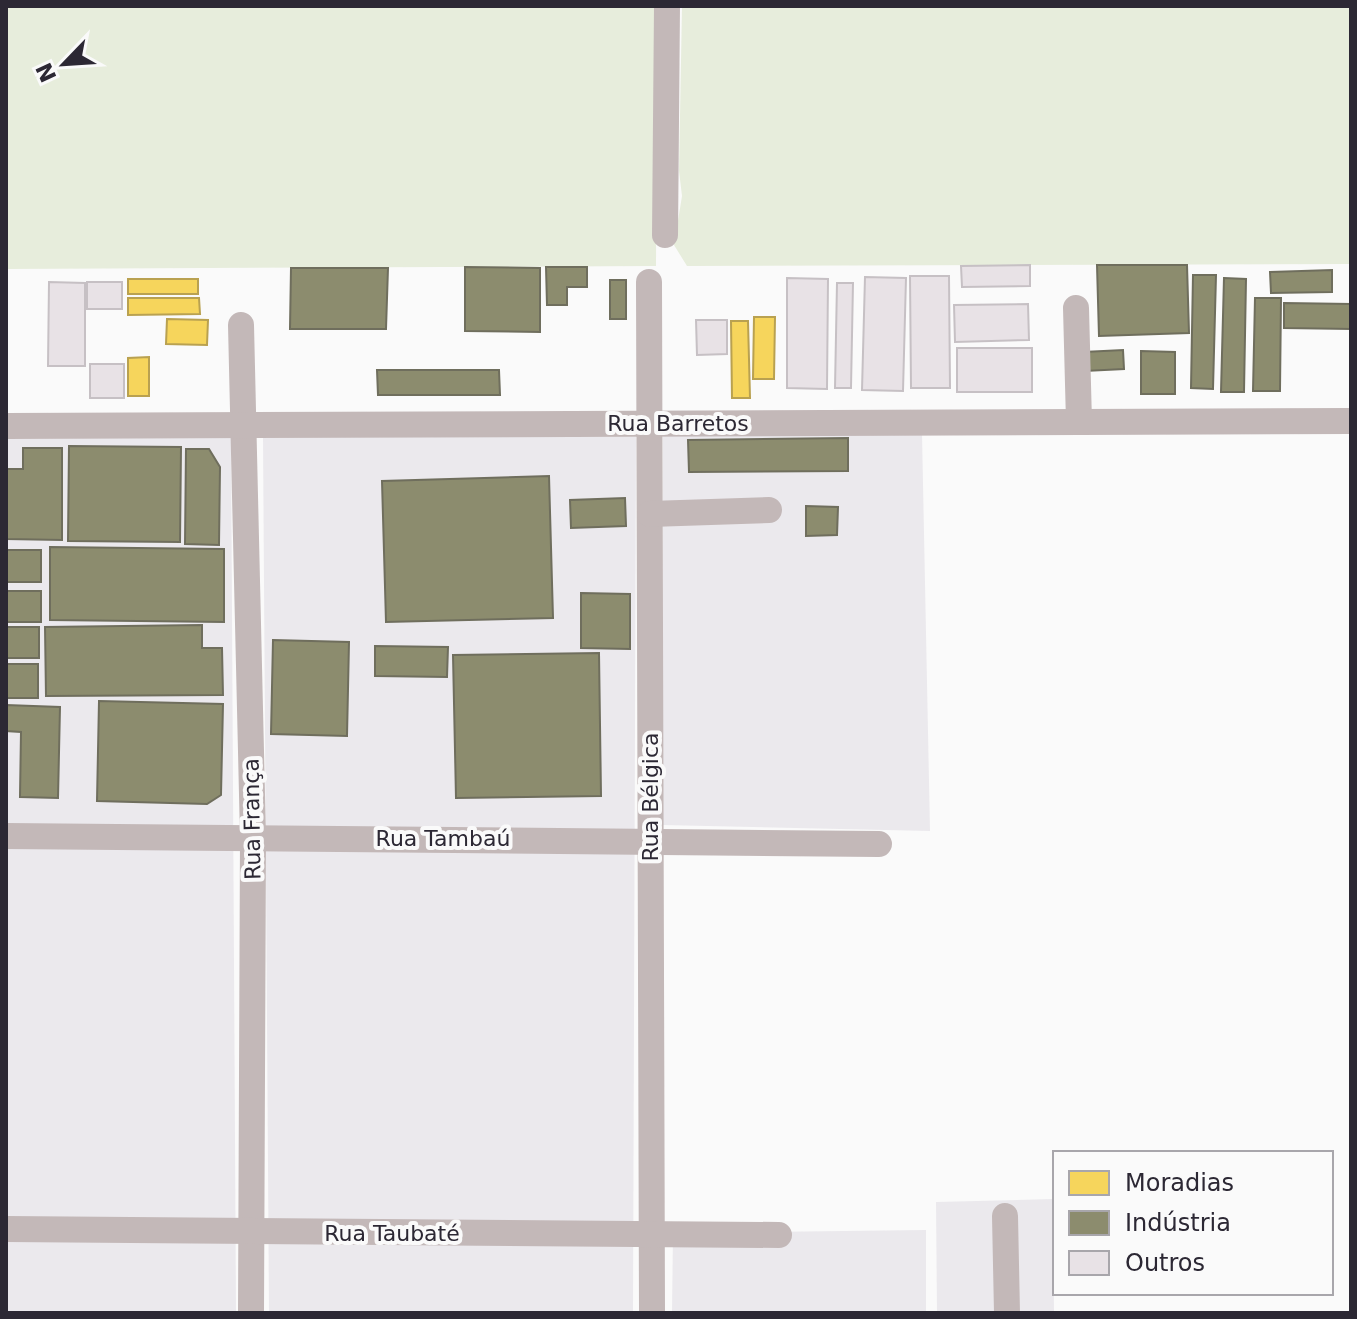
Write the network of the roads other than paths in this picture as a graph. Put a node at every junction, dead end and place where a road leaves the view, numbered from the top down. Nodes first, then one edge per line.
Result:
1 (667, 6) edge
2 (665, 235) dead end
3 (649, 282) dead end
4 (1076, 308) dead end
5 (241, 325) dead end
6 (1351, 421) edge
7 (1079, 422) junction
8 (649, 423) junction
9 (6, 426) edge
10 (244, 426) junction
11 (769, 510) dead end
12 (650, 514) junction
13 (6, 836) edge
14 (253, 837) junction
15 (650, 839) junction
16 (879, 844) dead end
17 (1005, 1216) dead end
18 (6, 1229) edge
19 (653, 1232) junction
20 (250, 1233) junction
21 (779, 1235) dead end
22 (251, 1313) edge
23 (652, 1313) edge
24 (1007, 1313) edge

1 - 2 street
3 - 8 street, Rua Bélgica
4 - 7 street
5 - 10 street, Rua França
6 - 7 street, Rua Barretos
7 - 8 street, Rua Barretos
8 - 10 street, Rua Barretos
8 - 12 street, Rua Bélgica
9 - 10 street, Rua Barretos
10 - 14 street, Rua França
11 - 12 street
12 - 15 street, Rua Bélgica
13 - 14 street, Rua Tambaú
14 - 15 street, Rua Tambaú
14 - 20 street, Rua França
15 - 16 street, Rua Tambaú
15 - 19 street, Rua Bélgica
17 - 24 street
18 - 20 street, Rua Taubaté
19 - 20 street, Rua Taubaté
19 - 21 street, Rua Taubaté
19 - 23 street, Rua Bélgica
20 - 22 street, Rua França

